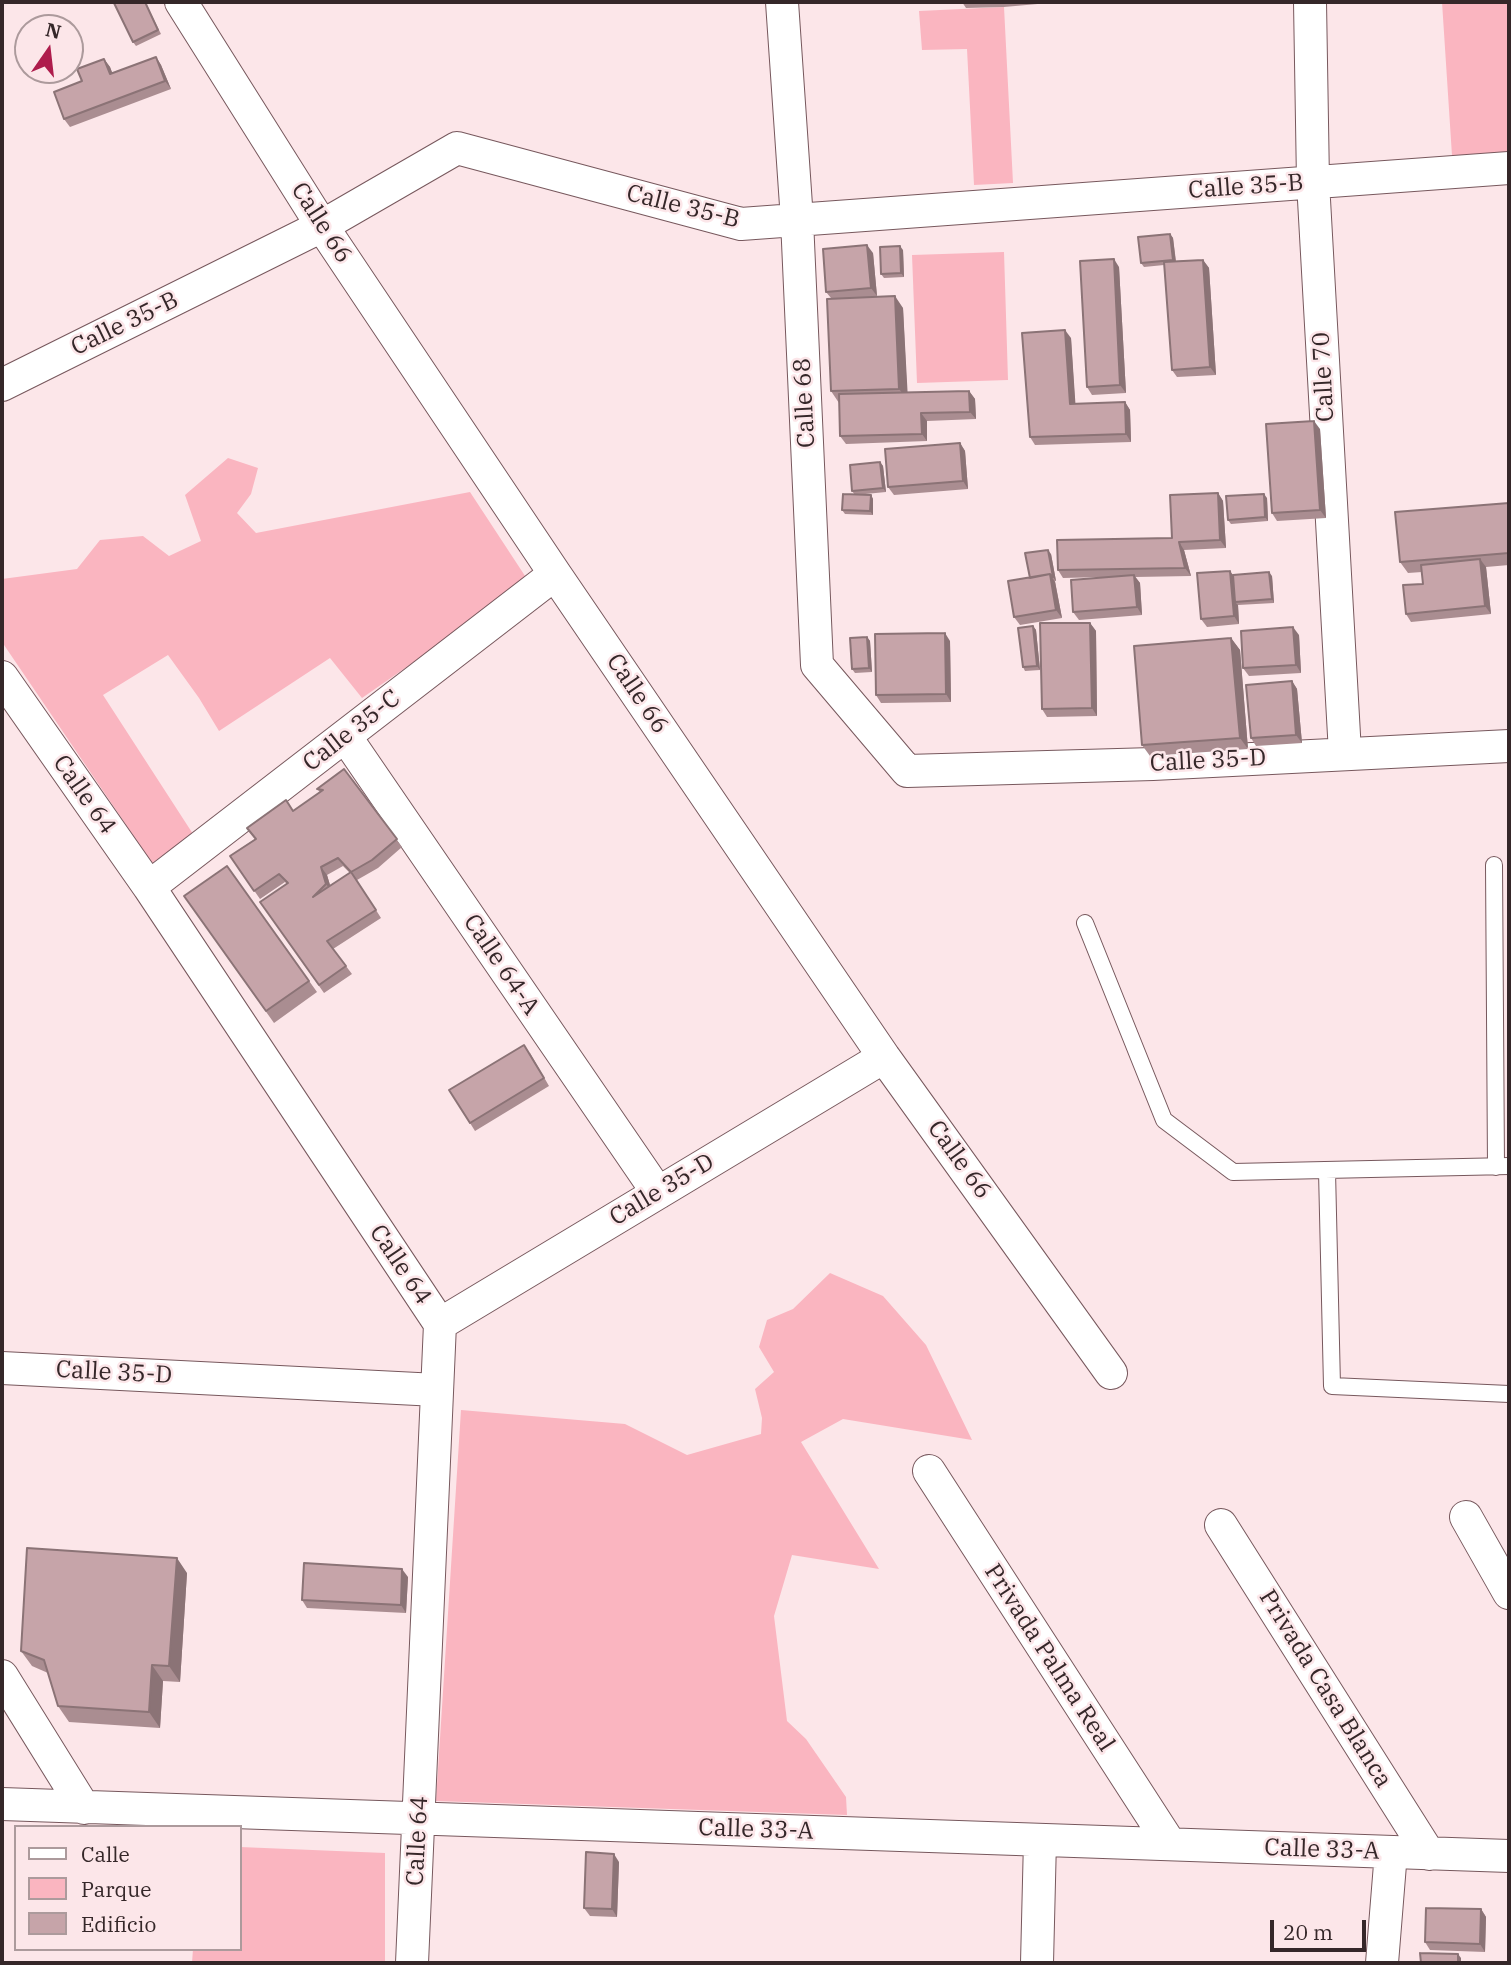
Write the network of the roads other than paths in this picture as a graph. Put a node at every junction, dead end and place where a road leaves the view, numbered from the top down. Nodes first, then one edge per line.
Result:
1 (181, 2) edge
2 (782, 2) edge
3 (1310, 2) edge
4 (1509, 168) edge
5 (1313, 182) junction
6 (797, 220) junction
7 (322, 226) junction
8 (2, 385) edge
9 (555, 575) junction
10 (2, 677) edge
11 (345, 736) junction
12 (1509, 746) edge
13 (1345, 753) junction
14 (907, 771) joint
15 (1494, 865) dead end
16 (149, 887) junction
17 (1085, 923) dead end
18 (884, 1057) junction
19 (1503, 1167) edge
20 (1326, 1171) junction
21 (658, 1193) junction
22 (440, 1324) junction
23 (2, 1368) edge
24 (1111, 1373) dead end
25 (437, 1390) junction
26 (1509, 1394) edge
27 (929, 1471) dead end
28 (1466, 1517) dead end
29 (1222, 1525) dead end
30 (1509, 1593) edge
31 (2, 1676) edge
32 (2, 1804) edge
33 (84, 1808) junction
34 (419, 1819) junction
35 (1040, 1840) junction
36 (1170, 1844) junction
37 (1391, 1852) junction
38 (1429, 1854) junction
39 (1509, 1856) edge
40 (412, 1963) edge
41 (1037, 1963) edge
42 (1382, 1963) edge

1 - 7 street, Calle 66
2 - 6 street, Calle 68
3 - 5 street, Calle 70
4 - 5 street, Calle 35-B
5 - 6 street, Calle 35-B
5 - 13 street, Calle 70
6 - 7 street, Calle 35-B
6 - 14 street, Calle 68
7 - 8 street, Calle 35-B
7 - 9 street, Calle 66
9 - 11 street, Calle 35-C
9 - 18 street, Calle 66
10 - 16 street, Calle 64
11 - 16 street, Calle 35-C
11 - 21 street, Calle 64-A
12 - 13 street, Calle 35-D
13 - 14 street, Calle 35-D
15 - 19 lane
16 - 22 street, Calle 64
17 - 20 lane
18 - 21 street, Calle 35-D
18 - 24 street, Calle 66
19 - 20 lane
20 - 26 lane
21 - 22 street, Calle 35-D
22 - 25 street, Calle 64
23 - 25 street, Calle 35-D
25 - 34 street, Calle 64
27 - 36 street, Privada Palma Real
28 - 30 street
29 - 38 street, Privada Casa Blanca
31 - 33 street
32 - 33 street, Calle 33-A
33 - 34 street, Calle 33-A
34 - 35 street, Calle 33-A
34 - 40 street, Calle 64
35 - 36 street, Calle 33-A
35 - 41 street
36 - 37 street, Calle 33-A
37 - 38 street, Calle 33-A
37 - 42 street
38 - 39 street, Calle 33-A

